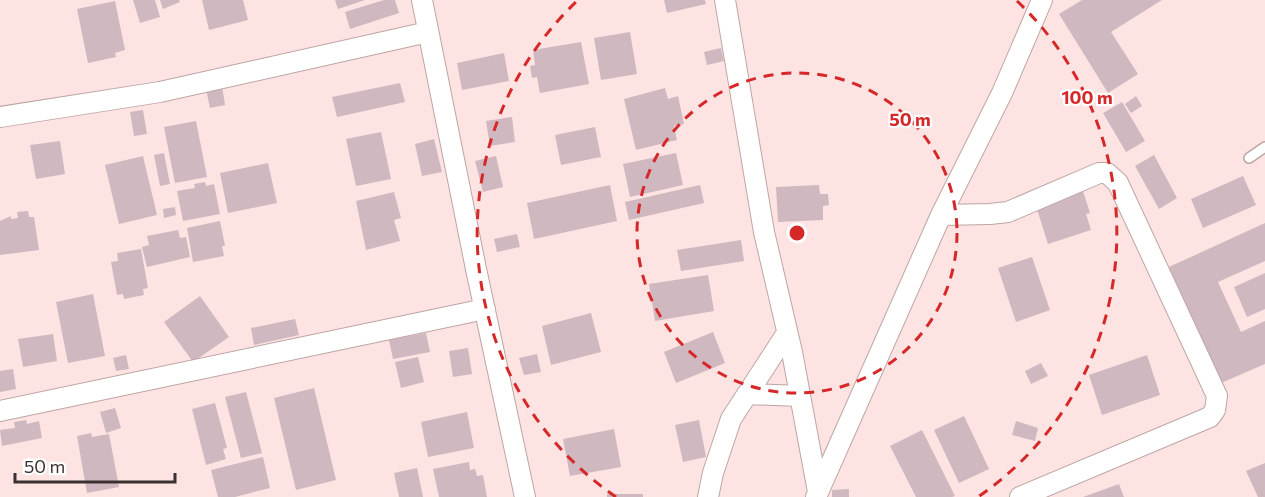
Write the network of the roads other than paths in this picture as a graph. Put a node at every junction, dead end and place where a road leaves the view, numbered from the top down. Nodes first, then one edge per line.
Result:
1 (422, 0) edge
2 (724, 0) edge
3 (1042, 0) edge
4 (428, 32) junction
5 (0, 117) edge
6 (1265, 147) edge
7 (1249, 158) dead end
8 (941, 215) junction
9 (485, 309) junction
10 (787, 333) junction
11 (747, 394) junction
12 (800, 396) junction
13 (0, 411) edge
14 (817, 494) edge
15 (525, 497) edge
16 (708, 497) edge
17 (1020, 497) edge

1 - 4 street
2 - 10 street
3 - 8 street
4 - 5 street
4 - 9 street
6 - 7 lane
8 - 14 street
8 - 17 street
9 - 13 street
9 - 15 street
10 - 11 street
10 - 12 street
11 - 12 street
11 - 16 street
12 - 14 street

